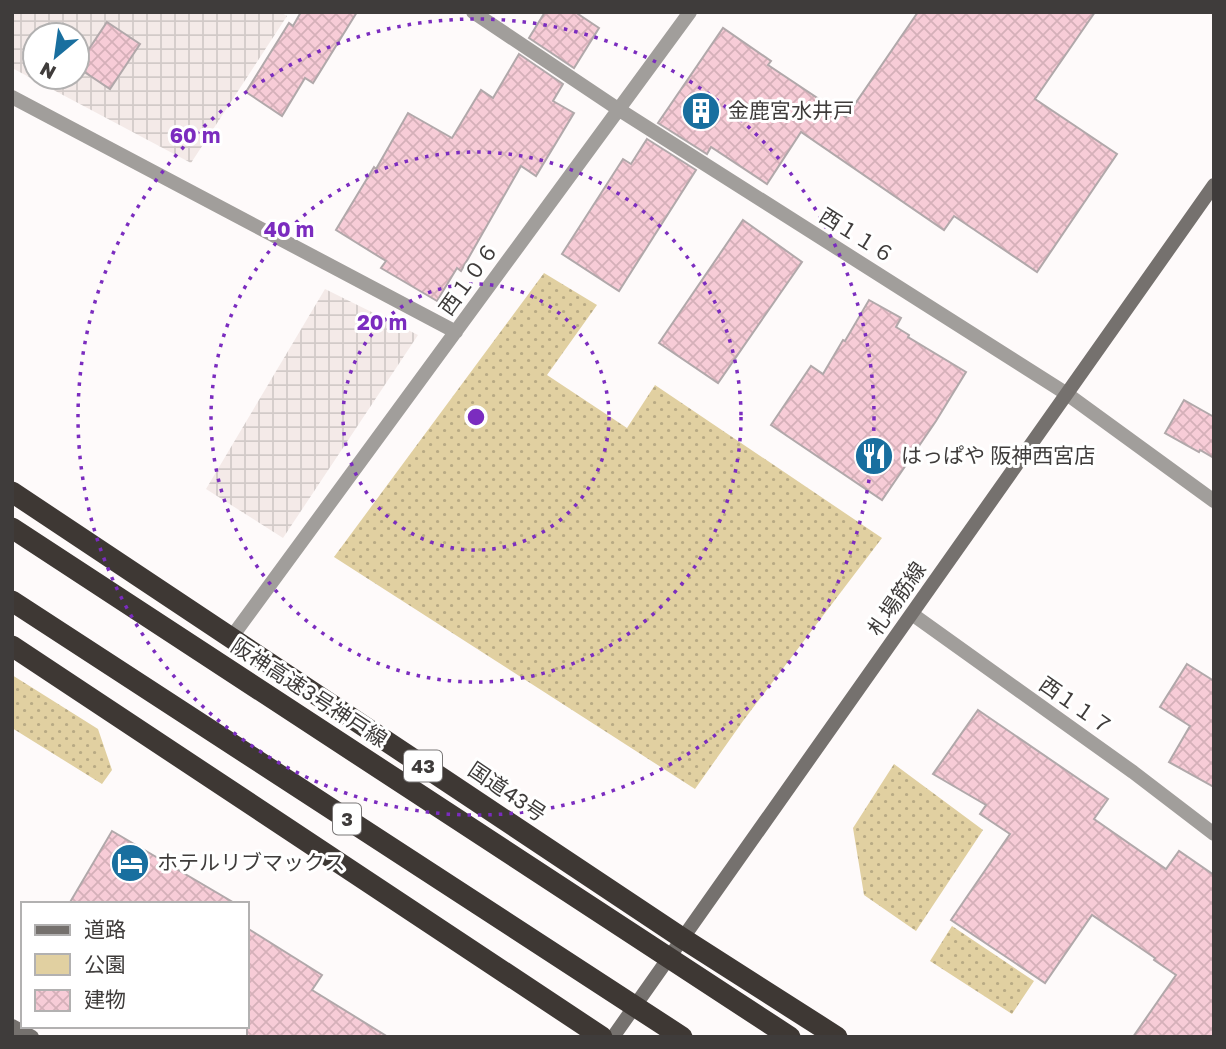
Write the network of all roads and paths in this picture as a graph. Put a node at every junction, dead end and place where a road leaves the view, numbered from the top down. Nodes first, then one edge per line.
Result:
1 (473, 12) edge
2 (690, 12) edge
3 (12, 97) edge
4 (618, 109) junction
5 (1214, 186) edge
6 (456, 332) junction
7 (1067, 394) junction
8 (12, 492) edge
9 (1214, 501) edge
10 (12, 528) edge
11 (12, 601) edge
12 (912, 614) junction
13 (231, 638) junction
14 (12, 646) edge
15 (1214, 834) edge
16 (682, 938) junction
17 (12, 1026) edge
18 (32, 1037) edge
19 (603, 1037) edge
20 (612, 1037) edge
21 (682, 1037) edge
22 (790, 1037) edge
23 (837, 1037) edge

1 - 4 street, 西１１６
2 - 4 street, 西１０６
3 - 6 street
4 - 6 street, 西１０６
4 - 7 street, 西１１６
5 - 7 street, 札場筋線
6 - 13 street, 西１０６
7 - 9 street, 西１１６
7 - 12 street, 札場筋線
8 - 13 highway, 国道43号 / 43
10 - 22 highway, 阪神高速3号神戸線, bridge
11 - 21 highway, 3, bridge
12 - 15 street, 西１１７
12 - 16 street, 札場筋線
13 - 16 highway, 国道43号 / 43
14 - 19 highway
16 - 20 street, 札場筋線
16 - 23 highway, 国道43号 / 43
17 - 18 street

